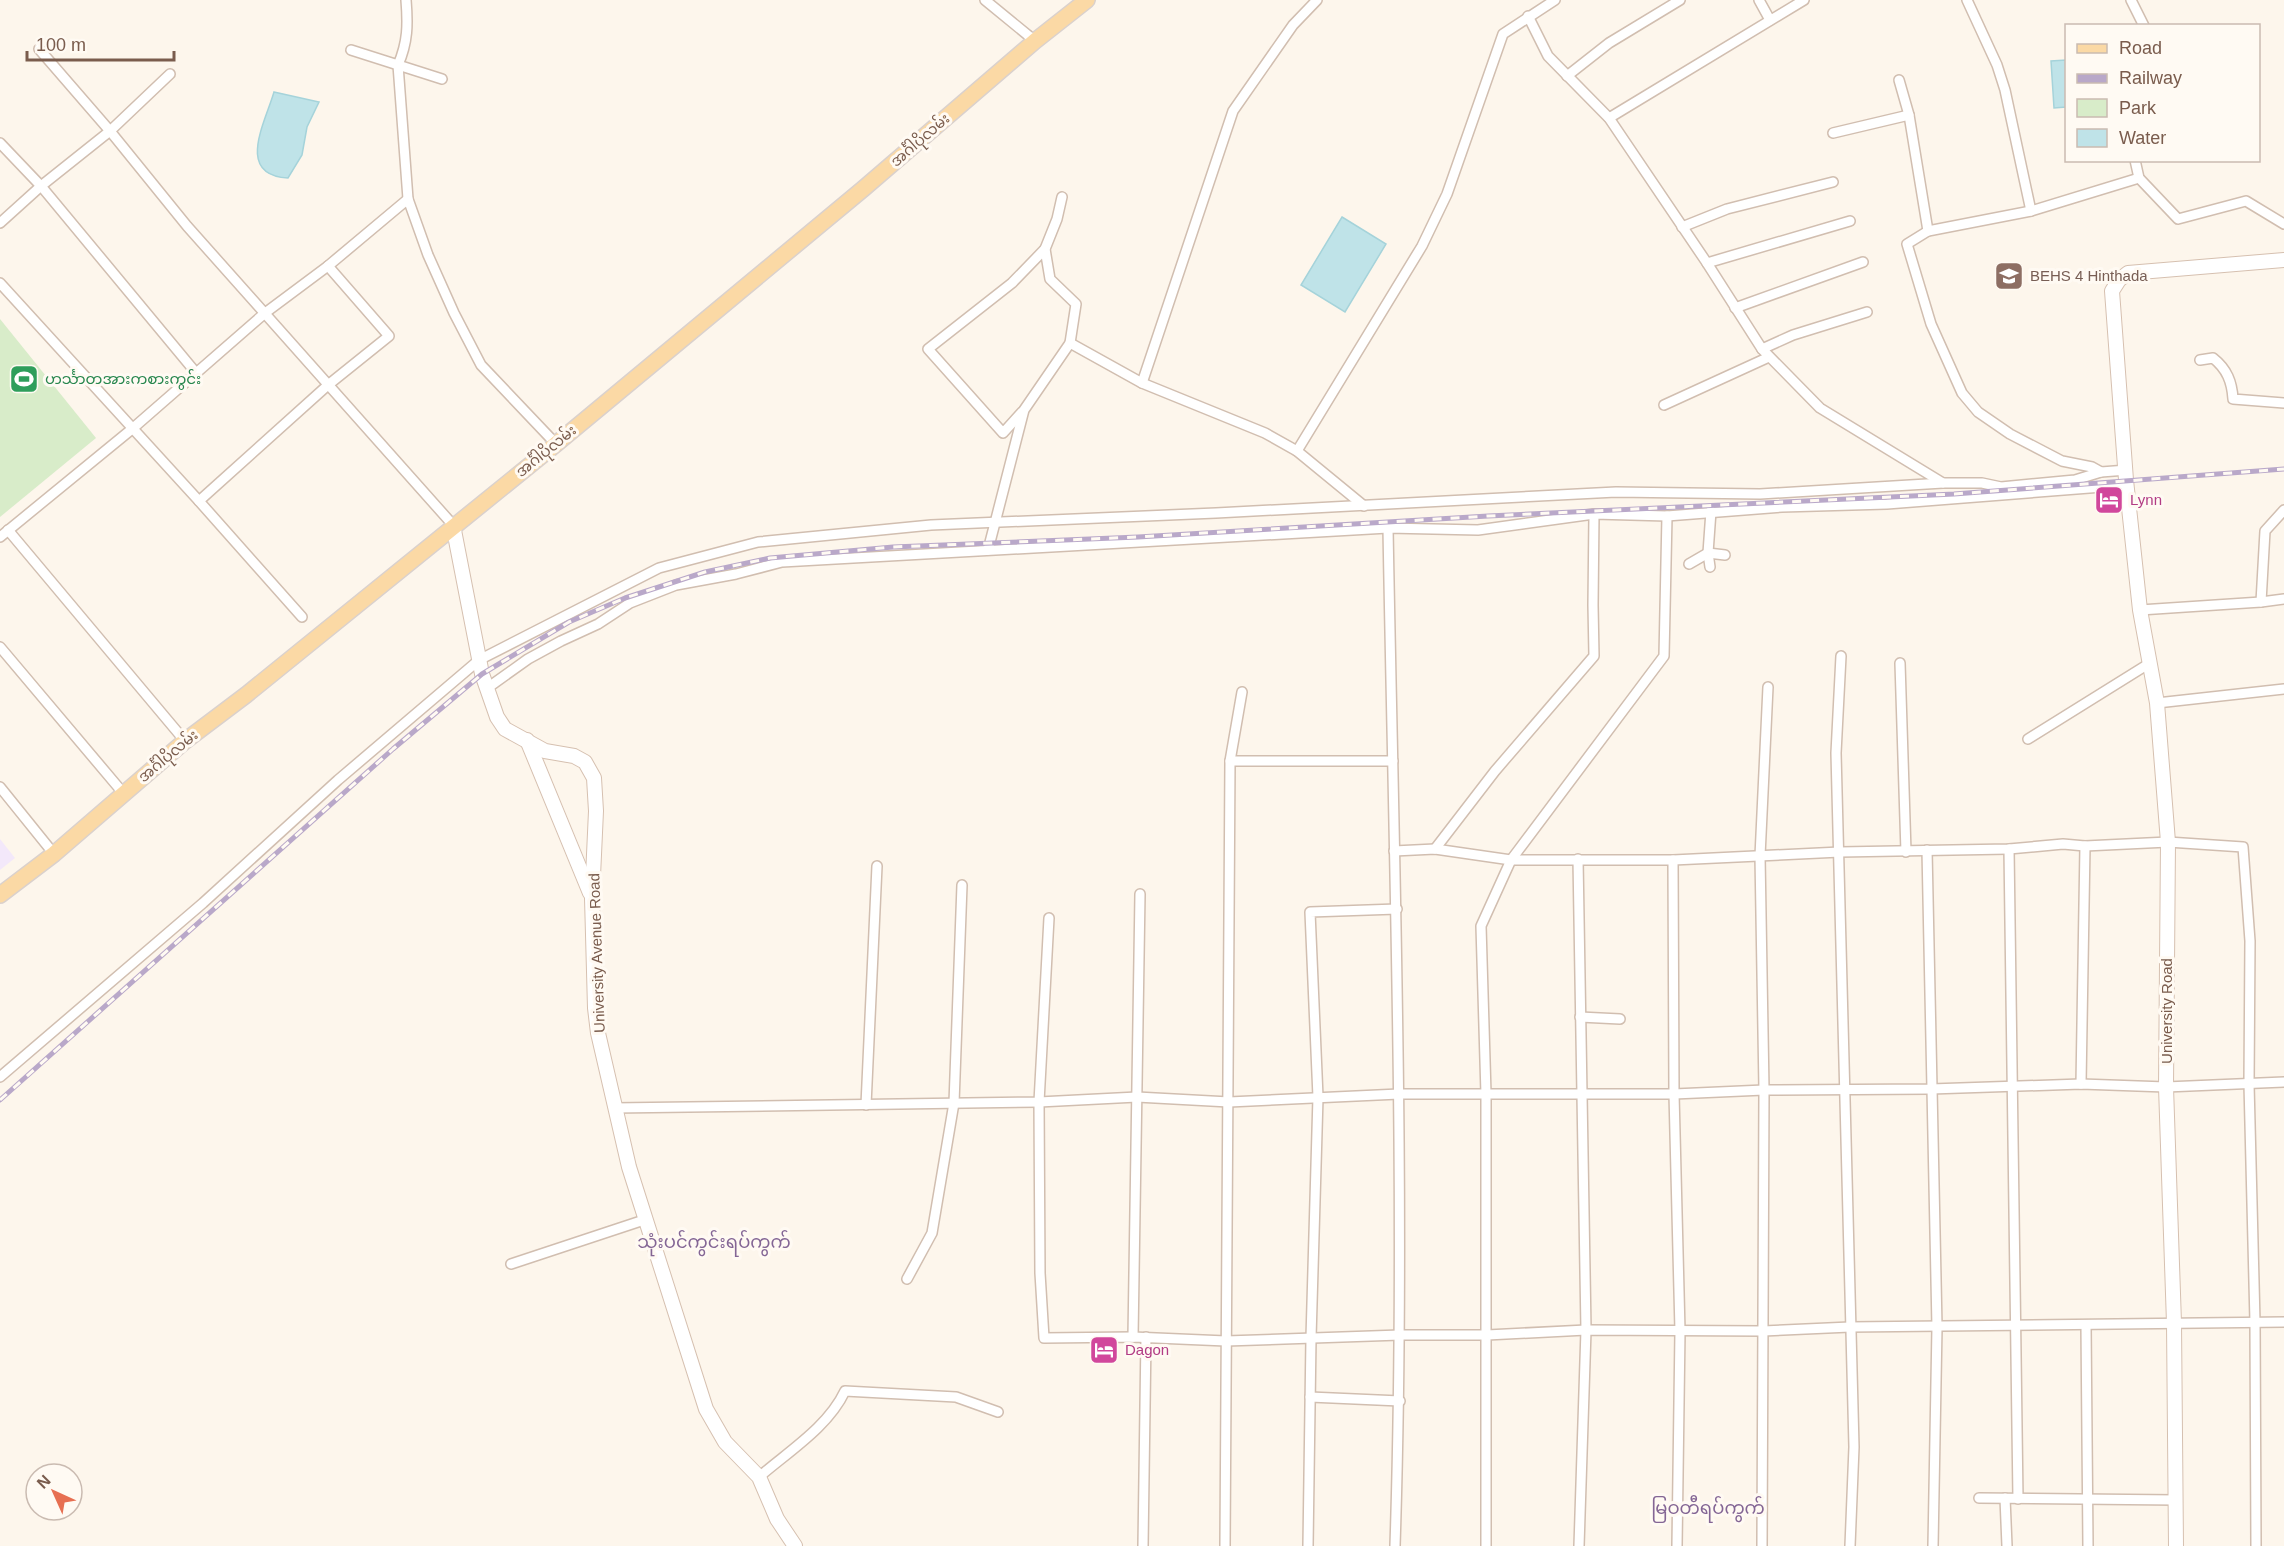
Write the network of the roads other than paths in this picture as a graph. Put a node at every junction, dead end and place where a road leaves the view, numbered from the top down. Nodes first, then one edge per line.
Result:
1 (406, 0) edge
2 (985, 0) edge
3 (1087, 0) edge
4 (1317, 0) edge
5 (1555, 0) edge
6 (1680, 0) edge
7 (1759, 0) edge
8 (1804, 0) edge
9 (1967, 0) edge
10 (2131, 0) edge
11 (1528, 16) junction
12 (1770, 20) junction
13 (2143, 24) edge
14 (1035, 41) junction
15 (39, 49) dead end
16 (351, 50) dead end
17 (398, 64) junction
18 (170, 74) dead end
19 (1567, 76) junction
20 (441, 79) dead end
21 (1899, 80) dead end
22 (1909, 116) junction
23 (1609, 118) junction
24 (111, 131) junction
25 (1833, 133) dead end
26 (0, 143) edge
27 (2135, 162) edge
28 (2139, 178) junction
29 (1833, 182) dead end
30 (41, 186) junction
31 (1062, 197) dead end
32 (408, 200) junction
33 (2031, 211) junction
34 (1850, 221) dead end
35 (0, 224) edge
36 (2284, 224) edge
37 (1682, 227) junction
38 (1928, 231) junction
39 (1045, 249) junction
40 (2284, 260) edge
41 (1707, 262) junction
42 (1863, 262) dead end
43 (328, 266) junction
44 (0, 283) edge
45 (1735, 308) junction
46 (1868, 312) dead end
47 (264, 313) junction
48 (1071, 343) junction
49 (1765, 353) junction
50 (2200, 360) dead end
51 (197, 374) junction
52 (1142, 383) junction
53 (328, 385) junction
54 (2284, 403) edge
55 (1664, 405) dead end
56 (1024, 410) junction
57 (132, 429) junction
58 (556, 444) junction
59 (1297, 452) junction
60 (2101, 472) junction
61 (2127, 478) junction
62 (1943, 483) junction
63 (199, 501) junction
64 (1364, 506) junction
65 (2284, 510) edge
66 (1711, 511) junction
67 (1594, 514) junction
68 (1667, 516) junction
69 (996, 522) junction
70 (453, 525) junction
71 (1388, 528) junction
72 (8, 530) junction
73 (0, 537) edge
74 (988, 550) junction
75 (1708, 553) junction
76 (1725, 555) dead end
77 (1689, 564) dead end
78 (1710, 567) dead end
79 (2284, 599) edge
80 (2261, 603) junction
81 (2140, 610) junction
82 (302, 617) dead end
83 (0, 647) edge
84 (1841, 656) dead end
85 (479, 660) junction
86 (1900, 663) dead end
87 (2150, 663) junction
88 (1768, 687) dead end
89 (486, 689) junction
90 (2284, 690) edge
91 (1242, 692) dead end
92 (2157, 703) junction
93 (2028, 739) dead end
94 (526, 740) junction
95 (185, 741) junction
96 (1230, 761) junction
97 (1392, 761) junction
98 (0, 787) edge
99 (124, 794) junction
100 (2168, 842) junction
101 (2085, 846) junction
102 (1435, 849) junction
103 (2009, 849) junction
104 (1927, 850) junction
105 (1394, 851) junction
106 (1839, 852) junction
107 (1906, 852) junction
108 (54, 854) junction
109 (1760, 856) junction
110 (1578, 859) junction
111 (1511, 860) junction
112 (1672, 860) junction
113 (877, 866) dead end
114 (963, 885) dead end
115 (1140, 894) dead end
116 (0, 895) edge
117 (592, 898) junction
118 (1397, 909) junction
119 (1048, 918) dead end
120 (1580, 1017) junction
121 (1620, 1019) dead end
122 (0, 1077) edge
123 (2284, 1082) edge
124 (2080, 1084) junction
125 (2249, 1084) junction
126 (2166, 1087) junction
127 (2012, 1088) junction
128 (1847, 1089) junction
129 (1931, 1089) junction
130 (1764, 1090) junction
131 (1399, 1094) junction
132 (1486, 1094) junction
133 (1582, 1094) junction
134 (1674, 1094) junction
135 (1137, 1097) junction
136 (1318, 1097) junction
137 (1039, 1102) junction
138 (1229, 1102) junction
139 (954, 1103) junction
140 (866, 1105) junction
141 (614, 1108) junction
142 (644, 1220) junction
143 (511, 1264) dead end
144 (907, 1279) dead end
145 (2255, 1322) junction
146 (2284, 1322) edge
147 (2174, 1323) junction
148 (2086, 1324) junction
149 (2017, 1326) junction
150 (1850, 1327) junction
151 (1937, 1327) junction
152 (1586, 1330) junction
153 (1680, 1330) junction
154 (1763, 1331) junction
155 (1400, 1335) junction
156 (1487, 1335) junction
157 (1133, 1337) junction
158 (1146, 1337) junction
159 (1311, 1338) junction
160 (1226, 1341) junction
161 (1310, 1397) junction
162 (1400, 1401) junction
163 (998, 1412) dead end
164 (759, 1477) junction
165 (1979, 1498) dead end
166 (2005, 1498) junction
167 (2018, 1499) junction
168 (2176, 1500) junction
169 (2088, 1501) junction
170 (795, 1546) edge
171 (1143, 1546) edge
172 (1225, 1546) edge
173 (1308, 1546) edge
174 (1395, 1546) edge
175 (1486, 1546) edge
176 (1579, 1546) edge
177 (1677, 1546) edge
178 (1762, 1546) edge
179 (1850, 1546) edge
180 (1933, 1546) edge
181 (2007, 1546) edge
182 (2088, 1546) edge
183 (2176, 1546) edge
184 (2256, 1546) edge

1 - 17 street
2 - 14 street
3 - 14 main road, အင်္ဂါပိုလမ်း
4 - 52 street
5 - 11 street
6 - 19 street
7 - 12 street
8 - 12 street
9 - 33 street
10 - 13 street
11 - 19 street
11 - 59 street
12 - 23 street
14 - 58 main road, အင်္ဂါပိုလမ်း
15 - 24 street
16 - 17 street
17 - 20 street
17 - 32 street
18 - 24 street
19 - 23 street
21 - 22 street
22 - 25 street
22 - 38 street
23 - 37 street
24 - 30 street
24 - 47 street
26 - 30 street
27 - 28 street
28 - 33 street
28 - 36 street
29 - 37 street
30 - 35 street
30 - 51 street
31 - 39 street
32 - 43 street
32 - 58 street
33 - 38 street
34 - 41 street
37 - 41 street
38 - 60 street
39 - 48 street
39 - 56 street
40 - 61 street, University Road
41 - 45 street
42 - 45 street
43 - 47 street
43 - 53 street
44 - 57 street
45 - 49 street
46 - 49 street
47 - 51 street
47 - 53 street
48 - 52 street
48 - 56 street
49 - 55 street
49 - 62 street
50 - 54 street
51 - 57 street
52 - 59 street
53 - 63 street
53 - 70 street
56 - 69 street
57 - 63 street
57 - 72 street
58 - 70 main road, အင်္ဂါပိုလမ်း
59 - 64 street
60 - 61 street
60 - 62 street
61 - 66 street
61 - 81 street, University Road
62 - 64 street
63 - 82 street
64 - 69 street
65 - 80 street
66 - 68 street
66 - 75 street
67 - 68 street
67 - 71 street
67 - 102 street
68 - 111 street
69 - 74 street
69 - 85 street
70 - 85 street, University Avenue Road
70 - 95 main road, အင်္ဂါပိုလမ်း
71 - 74 street
71 - 97 street
72 - 73 street
72 - 95 street
74 - 89 street
75 - 76 street
75 - 77 street
75 - 78 street
79 - 80 street
80 - 81 street
81 - 87 street, University Road
83 - 99 street
84 - 106 street
85 - 89 street, University Avenue Road
85 - 122 street
86 - 107 street
87 - 92 street, University Road
87 - 93 street
88 - 109 street
89 - 94 street, University Avenue Road
90 - 92 street
91 - 96 street
92 - 100 street, University Road
94 - 117 street
94 - 117 street, University Avenue Road
95 - 99 main road, အင်္ဂါပိုလမ်း
96 - 97 street
96 - 138 street
97 - 105 street
98 - 108 street
99 - 108 main road, အင်္ဂါပိုလမ်း
100 - 101 street
100 - 125 street
100 - 126 street, University Road
101 - 103 street
101 - 124 street
102 - 105 street
102 - 111 street
103 - 104 street
103 - 127 street
104 - 107 street
104 - 129 street
105 - 118 street
106 - 107 street
106 - 109 street
106 - 128 street
108 - 116 main road, အင်္ဂါပိုလမ်း
109 - 112 street
109 - 130 street
110 - 111 street
110 - 112 street
110 - 120 street
111 - 132 street
112 - 134 street
113 - 140 street
114 - 139 street
115 - 135 street
117 - 141 street, University Avenue Road
118 - 131 street
118 - 136 street
119 - 137 street
120 - 121 street
120 - 133 street
123 - 125 street
124 - 126 street
124 - 127 street
125 - 126 street
125 - 145 street
126 - 147 street, University Road
127 - 129 street
127 - 149 street
128 - 129 street
128 - 130 street
128 - 150 street
129 - 151 street
130 - 134 street
130 - 154 street
131 - 132 street
131 - 136 street
131 - 155 street
132 - 133 street
132 - 156 street
133 - 134 street
133 - 152 street
134 - 153 street
135 - 137 street
135 - 138 street
135 - 157 street
136 - 138 street
136 - 159 street
137 - 139 street
137 - 157 street
138 - 160 street
139 - 140 street
139 - 144 street
140 - 141 street
141 - 142 street, University Avenue Road
142 - 143 street
142 - 164 street, University Avenue Road
145 - 146 street
145 - 147 street
145 - 184 street
147 - 148 street
147 - 168 street, University Road
148 - 149 street
148 - 169 street
149 - 151 street
149 - 167 street
150 - 151 street
150 - 154 street
150 - 179 street
151 - 180 street
152 - 153 street
152 - 156 street
152 - 176 street
153 - 154 street
153 - 177 street
154 - 178 street
155 - 156 street
155 - 159 street
155 - 162 street
156 - 175 street
157 - 158 street
158 - 160 street
158 - 171 street
159 - 160 street
159 - 161 street
160 - 172 street
161 - 162 street
161 - 173 street
162 - 174 street
163 - 164 street
164 - 170 street, University Avenue Road
165 - 166 street
166 - 167 street
166 - 181 street
167 - 169 street
168 - 169 street
168 - 183 street, University Road
169 - 182 street

